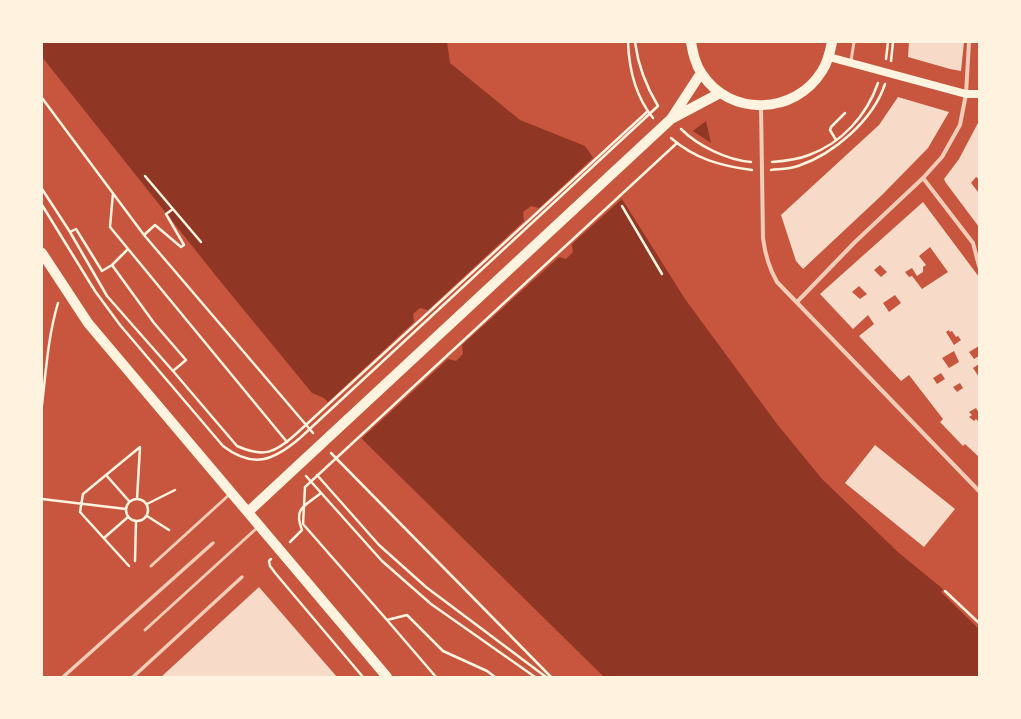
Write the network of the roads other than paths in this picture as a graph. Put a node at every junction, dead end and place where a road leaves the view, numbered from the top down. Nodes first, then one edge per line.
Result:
1 (691, 42) edge
2 (832, 42) edge
3 (854, 42) edge
4 (969, 42) edge
5 (828, 57) junction
6 (850, 63) junction
7 (701, 73) junction
8 (720, 93) junction
9 (966, 94) junction
10 (979, 94) edge
11 (761, 106) junction
12 (671, 119) junction
13 (923, 178) junction
14 (42, 253) edge
15 (979, 266) edge
16 (797, 302) junction
17 (979, 491) edge
18 (231, 493) junction
19 (248, 512) junction
20 (259, 525) junction
21 (213, 542) dead end
22 (151, 566) dead end
23 (242, 577) dead end
24 (146, 630) dead end
25 (63, 677) edge
26 (133, 677) edge
27 (388, 677) edge

1 - 7 main road
2 - 5 main road
3 - 6 lane
4 - 9 street
5 - 6 main road
5 - 11 main road
6 - 9 main road
7 - 8 main road
7 - 12 main road
8 - 11 main road
8 - 12 main road
9 - 10 main road
9 - 13 street
11 - 16 street
12 - 19 main road
13 - 15 street
13 - 16 street
14 - 18 main road
16 - 17 street
18 - 19 main road
18 - 22 lane
19 - 20 main road
20 - 24 lane
20 - 27 main road
21 - 25 street
23 - 26 street

